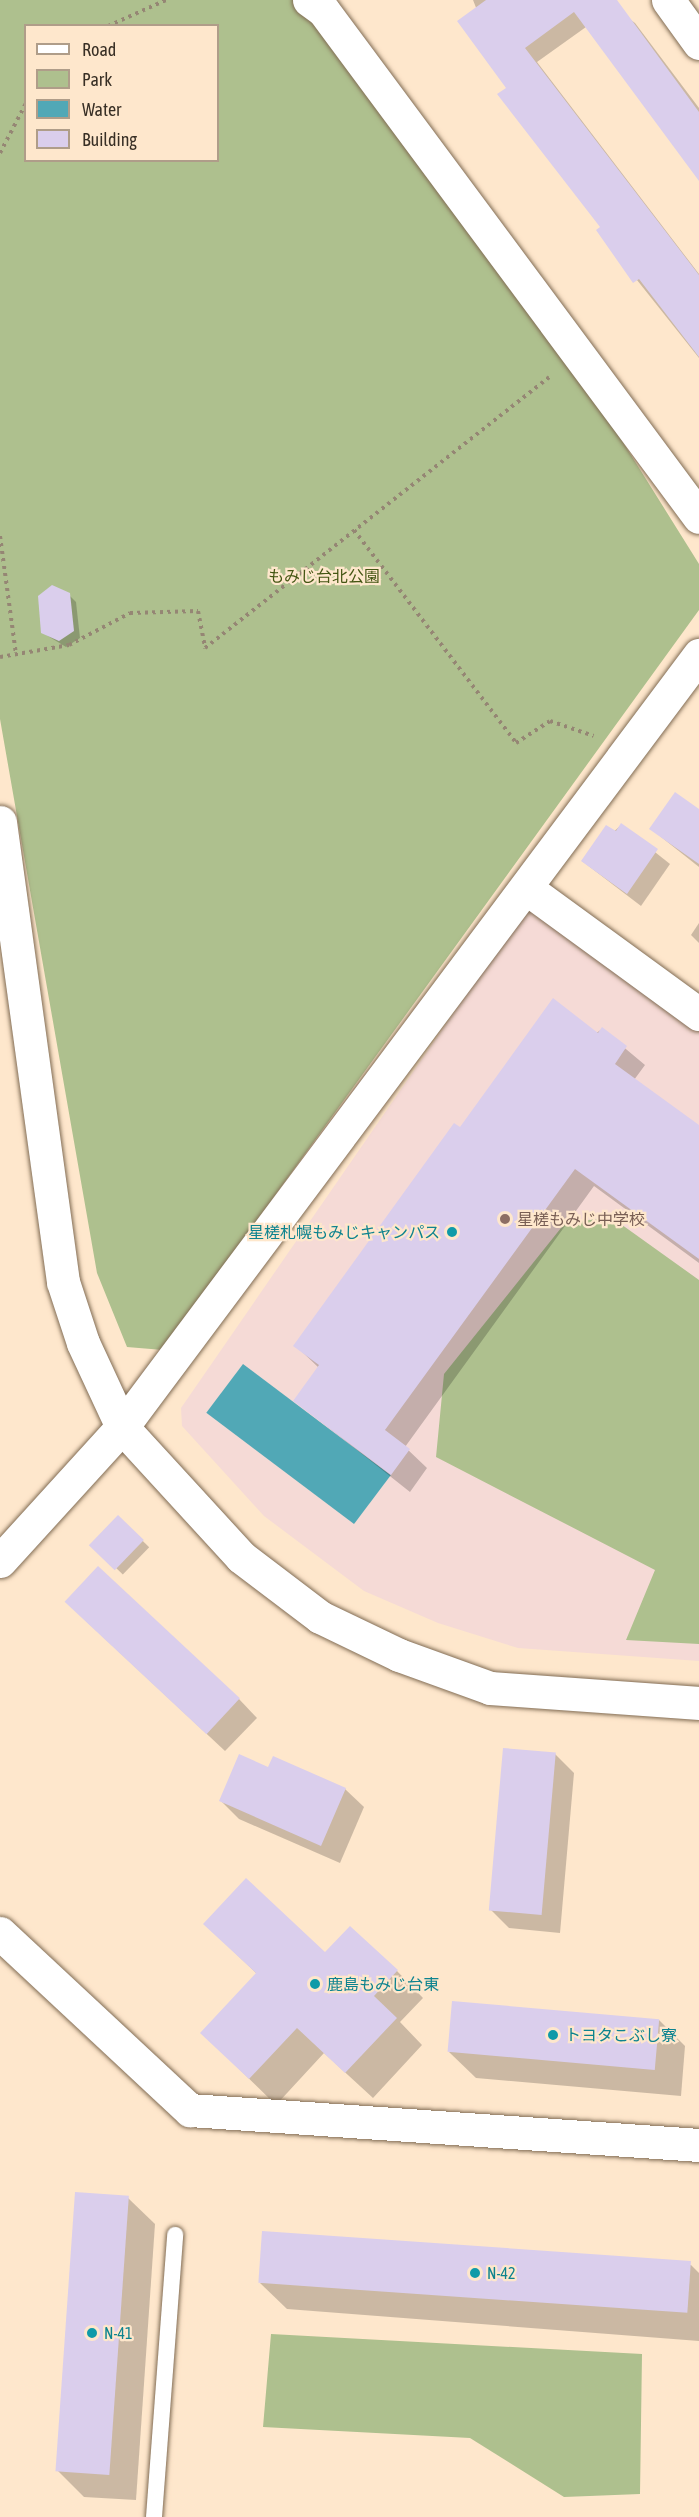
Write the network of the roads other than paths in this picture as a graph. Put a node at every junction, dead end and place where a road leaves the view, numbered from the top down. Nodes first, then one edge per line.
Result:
1 (668, 0) edge
2 (320, 3) edge
3 (696, 34) edge
4 (689, 482) edge
5 (699, 517) edge
6 (699, 655) edge
7 (0, 822) edge
8 (526, 888) junction
9 (699, 1014) edge
10 (122, 1427) junction
11 (0, 1561) edge
12 (699, 1703) edge
13 (0, 1933) edge
14 (699, 2145) edge
15 (175, 2235) dead end
16 (154, 2517) edge

1 - 3 street
2 - 4 street
4 - 5 street
6 - 8 street
7 - 10 street
8 - 9 street
8 - 10 street
10 - 11 street
10 - 12 street
13 - 14 street
15 - 16 lane

